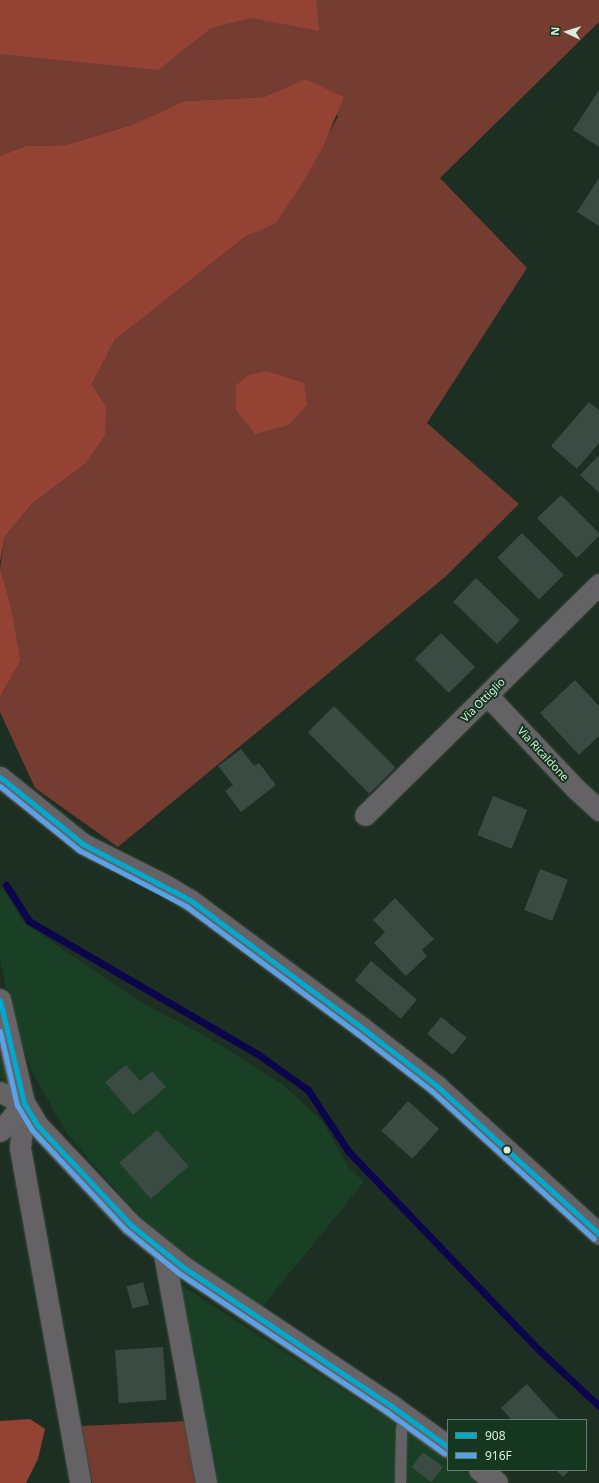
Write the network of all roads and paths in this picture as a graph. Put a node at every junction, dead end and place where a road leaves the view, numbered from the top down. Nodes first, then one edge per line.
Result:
1 (599, 584) edge
2 (488, 696) junction
3 (0, 777) edge
4 (599, 810) edge
5 (365, 815) dead end
6 (0, 1000) edge
7 (0, 1092) edge
8 (24, 1103) junction
9 (0, 1130) edge
10 (599, 1234) edge
11 (164, 1254) junction
12 (404, 1414) junction
13 (447, 1446) edge
14 (481, 1471) edge
15 (80, 1483) edge
16 (206, 1483) edge
17 (400, 1483) edge
18 (497, 1483) edge

1 - 2 street, Via Ottiglio
2 - 4 street, Via Ricaldone
2 - 5 street, Via Ottiglio
3 - 10 street
6 - 8 street
7 - 8 street
8 - 9 street
8 - 11 street
8 - 15 street
11 - 12 street
11 - 16 street
12 - 13 street
12 - 17 lane
14 - 18 street

